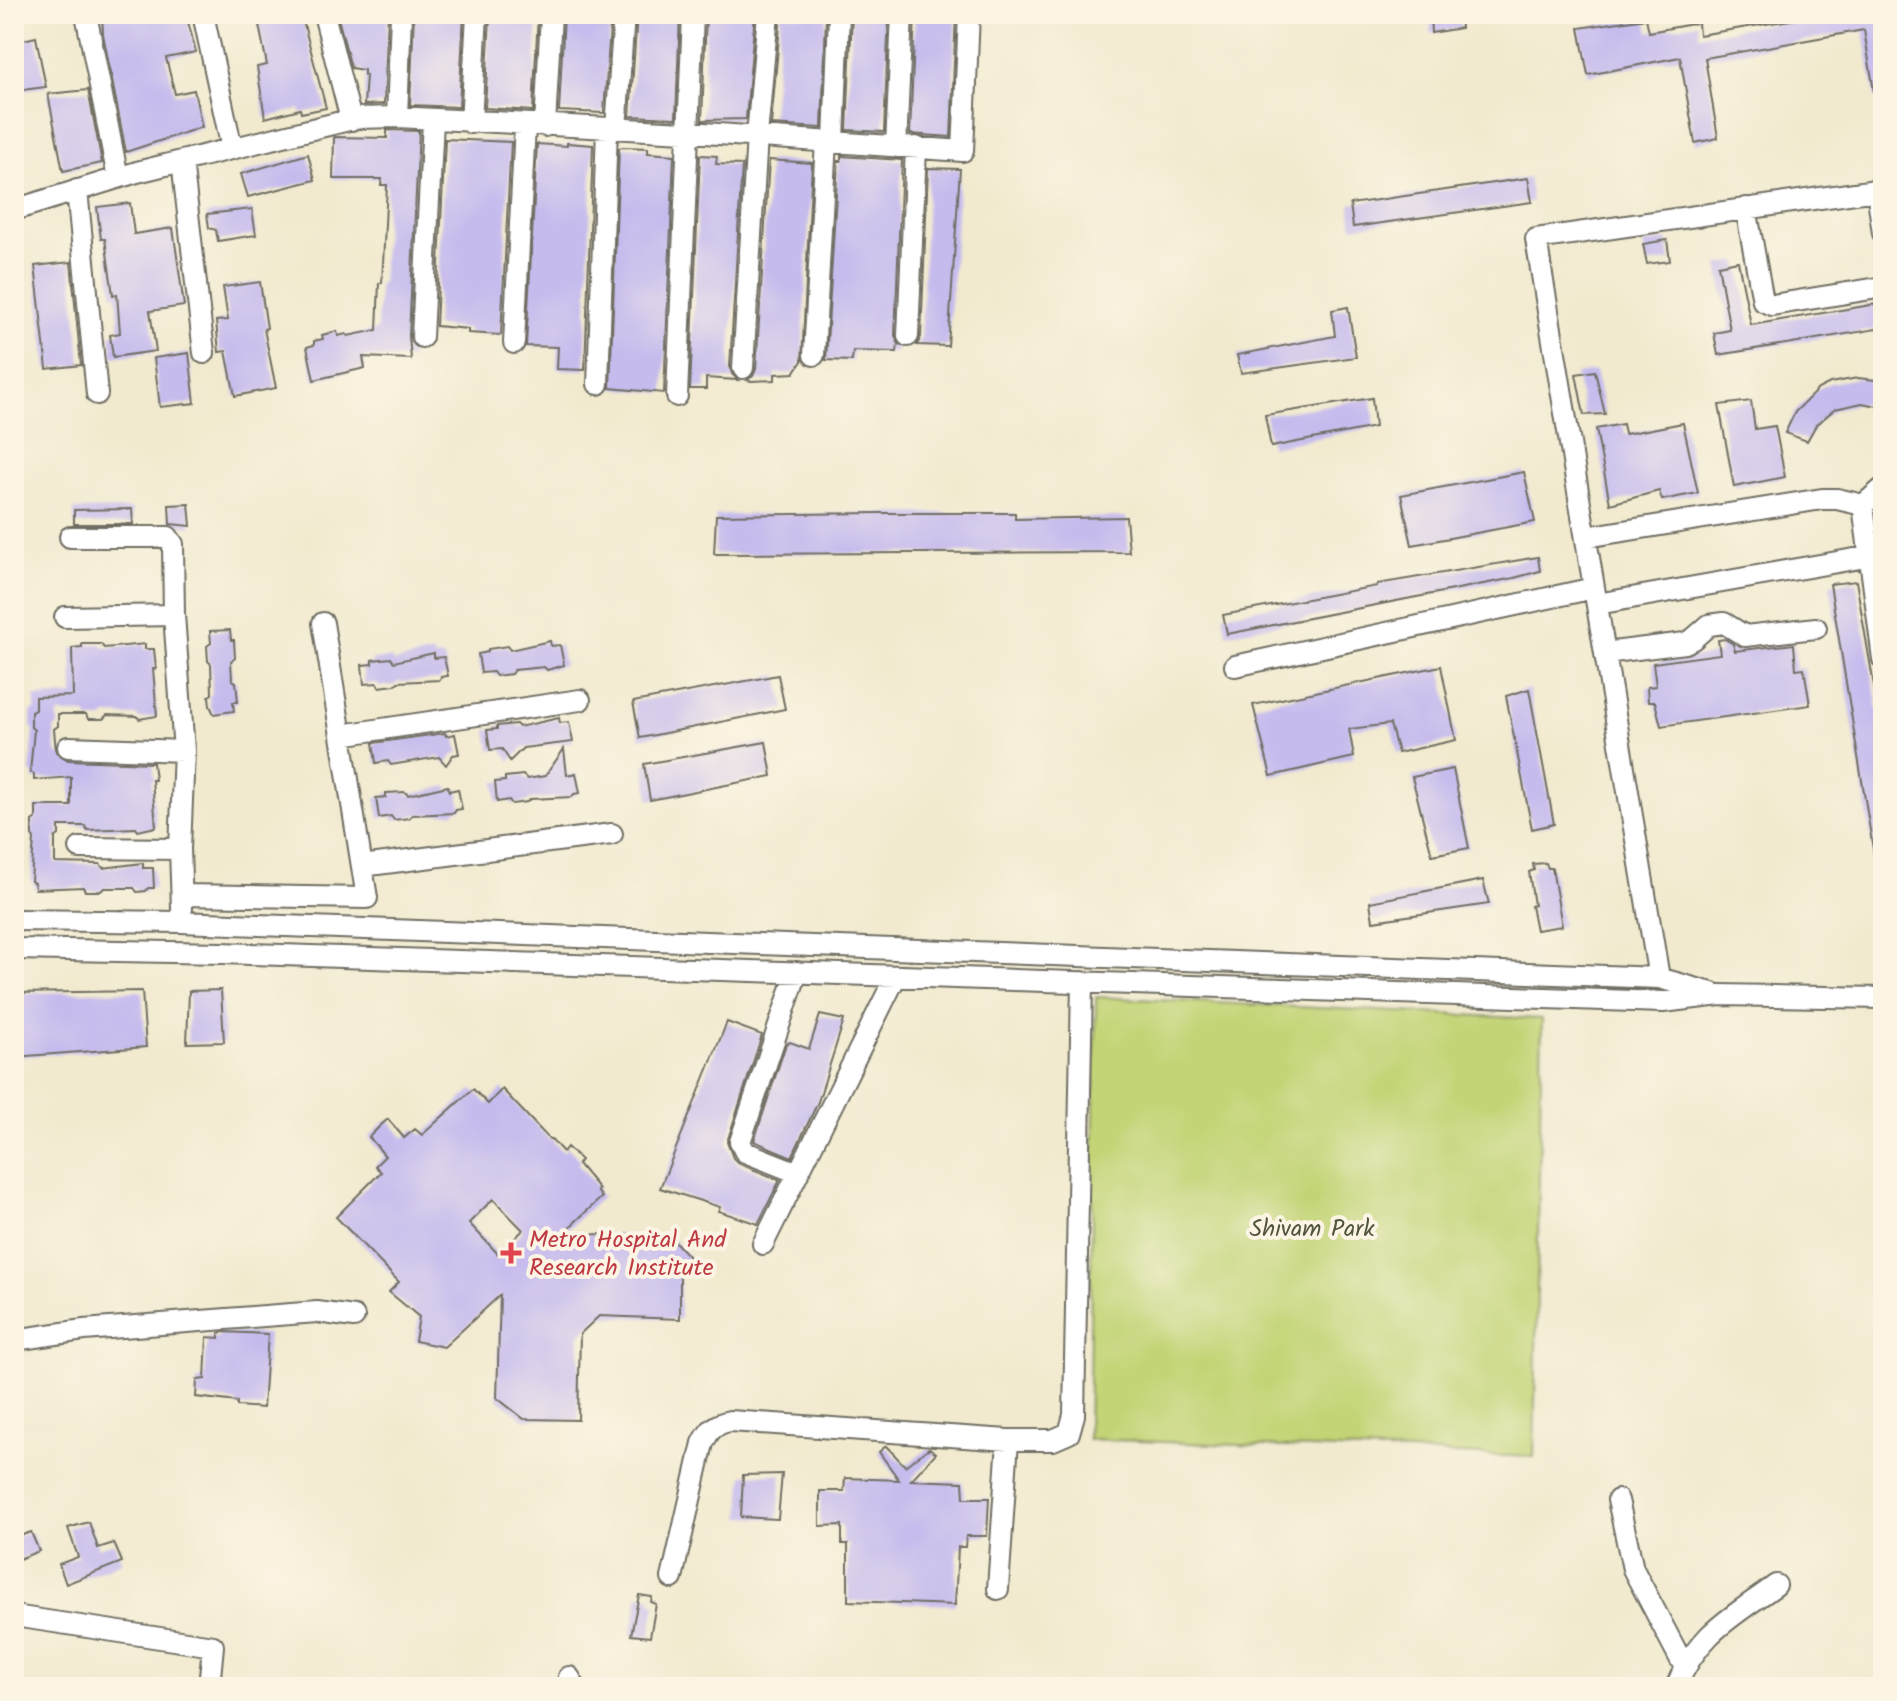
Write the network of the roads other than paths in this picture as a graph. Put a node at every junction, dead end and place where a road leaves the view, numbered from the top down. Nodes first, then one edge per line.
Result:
1 (86, 14) edge
2 (203, 14) edge
3 (324, 14) edge
4 (401, 14) edge
5 (477, 14) edge
6 (551, 14) edge
7 (624, 14) edge
8 (693, 14) edge
9 (768, 14) edge
10 (839, 14) edge
11 (902, 14) edge
12 (969, 14) edge
13 (397, 117) junction
14 (351, 120) junction
15 (433, 121) junction
16 (471, 123) junction
17 (535, 125) junction
18 (611, 128) junction
19 (689, 132) junction
20 (757, 136) junction
21 (830, 141) junction
22 (906, 147) junction
23 (232, 149) junction
24 (182, 161) junction
25 (118, 178) junction
26 (1880, 189) edge
27 (77, 190) junction
28 (14, 206) edge
29 (1746, 208) junction
30 (1883, 233) edge
31 (1883, 285) edge
32 (908, 336) dead end
33 (422, 337) dead end
34 (514, 343) dead end
35 (204, 353) dead end
36 (814, 355) dead end
37 (743, 368) dead end
38 (598, 384) dead end
39 (97, 394) dead end
40 (677, 396) dead end
41 (1883, 488) edge
42 (1863, 505) junction
43 (70, 537) dead end
44 (1586, 537) junction
45 (1876, 555) edge
46 (1596, 596) junction
47 (174, 615) junction
48 (65, 617) dead end
49 (1880, 618) edge
50 (323, 623) dead end
51 (1816, 628) dead end
52 (1605, 653) junction
53 (1883, 659) edge
54 (1235, 666) dead end
55 (580, 700) dead end
56 (341, 735) junction
57 (68, 747) dead end
58 (184, 751) junction
59 (612, 834) dead end
60 (80, 848) dead end
61 (180, 849) junction
62 (362, 866) junction
63 (182, 895) junction
64 (14, 920) edge
65 (181, 922) junction
66 (14, 949) edge
67 (1268, 963) junction
68 (797, 972) junction
69 (896, 976) junction
70 (1659, 978) junction
71 (1082, 982) junction
72 (1266, 989) junction
73 (1720, 995) junction
74 (1883, 998) edge
75 (798, 1173) junction
76 (763, 1244) dead end
77 (354, 1317) dead end
78 (14, 1340) edge
79 (1008, 1440) junction
80 (1618, 1500) dead end
81 (672, 1578) dead end
82 (1776, 1585) dead end
83 (998, 1589) dead end
84 (14, 1616) edge
85 (1684, 1666) junction
86 (209, 1687) edge
87 (1676, 1687) edge

1 - 25 street
2 - 23 street
3 - 14 street
4 - 13 street
5 - 16 street
6 - 17 street
7 - 18 street
8 - 19 street
9 - 20 street
10 - 21 street
11 - 22 street
12 - 22 street
13 - 14 street
13 - 15 street
14 - 23 street
15 - 16 street
15 - 33 street
16 - 17 street
17 - 18 street
17 - 34 street
18 - 19 street
18 - 38 street
19 - 20 street
19 - 40 street
20 - 21 street
20 - 37 street
21 - 22 street
21 - 36 street
22 - 32 street
23 - 24 street
24 - 25 street
24 - 35 street
25 - 27 street
26 - 29 street
26 - 30 street
27 - 28 street
27 - 39 street
29 - 31 street
29 - 44 street
41 - 42 street
42 - 44 street
42 - 45 street
43 - 47 street
44 - 46 street
45 - 46 street
45 - 49 street
46 - 52 street
46 - 54 street
47 - 48 street
47 - 58 street
49 - 53 street
50 - 56 street
51 - 52 street
52 - 70 street
55 - 56 street
56 - 62 street
57 - 58 street
58 - 61 street
59 - 62 street
60 - 61 street
61 - 63 street
62 - 63 street
63 - 65 street
64 - 65 street
65 - 67 street
66 - 68 street
67 - 70 street
67 - 72 street
68 - 69 street
68 - 75 street
69 - 71 street
69 - 75 street
70 - 73 street
71 - 72 street
71 - 79 street
72 - 73 street
73 - 74 street
75 - 76 street
77 - 78 street
79 - 81 street
79 - 83 street
80 - 85 street
82 - 85 street
84 - 86 street
85 - 87 street

